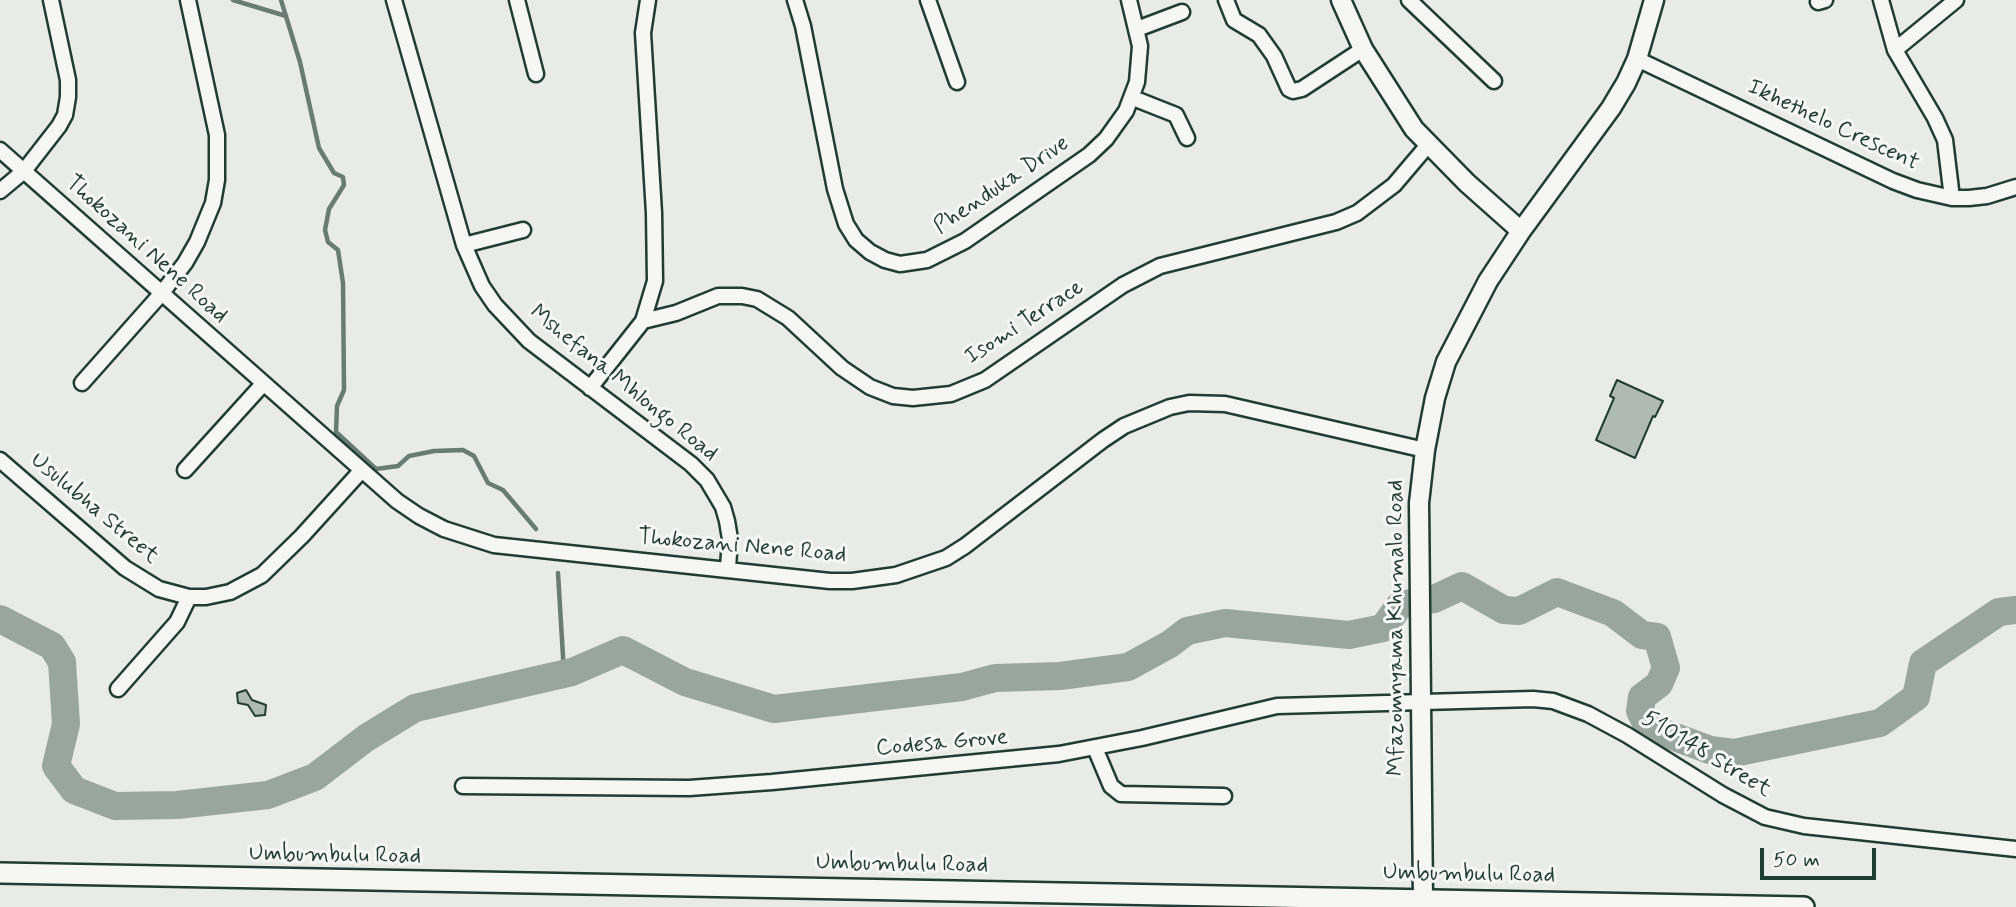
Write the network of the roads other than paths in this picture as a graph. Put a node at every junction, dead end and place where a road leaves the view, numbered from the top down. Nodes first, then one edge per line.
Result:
1 (51, 0) edge
2 (188, 0) edge
3 (394, 0) edge
4 (517, 0) edge
5 (648, 0) edge
6 (795, 0) edge
7 (928, 0) edge
8 (1129, 0) edge
9 (1226, 0) edge
10 (1341, 0) edge
11 (1409, 0) edge
12 (1654, 0) edge
13 (1881, 0) edge
14 (1956, 0) edge
15 (1182, 12) dead end
16 (1137, 29) junction
17 (1363, 49) junction
18 (1895, 50) junction
19 (1637, 59) junction
20 (536, 74) dead end
21 (1494, 81) dead end
22 (957, 82) dead end
23 (1133, 98) junction
24 (1186, 138) dead end
25 (1429, 145) junction
26 (0, 150) edge
27 (24, 171) junction
28 (2016, 187) edge
29 (0, 191) edge
30 (1952, 198) junction
31 (523, 230) dead end
32 (1521, 231) junction
33 (464, 245) junction
34 (161, 294) junction
35 (643, 321) junction
36 (82, 383) dead end
37 (263, 384) junction
38 (590, 388) junction
39 (1424, 450) junction
40 (0, 460) edge
41 (186, 470) dead end
42 (361, 471) junction
43 (728, 568) junction
44 (189, 597) junction
45 (118, 690) dead end
46 (1420, 702) junction
47 (1095, 748) junction
48 (463, 786) dead end
49 (1224, 796) dead end
50 (2016, 849) edge
51 (0, 873) edge
52 (1423, 903) edge
53 (1804, 907) edge

1 - 27 street
2 - 34 street
3 - 33 street, Mshefana Mhlongo Road
4 - 20 street
5 - 35 street
6 - 23 street, Phenduka Drive
7 - 22 street
8 - 16 street, Phenduka Drive
9 - 17 street
10 - 17 street
11 - 21 street
12 - 19 street, Mfazomnyama Khumalo Road
13 - 18 street
14 - 18 street
15 - 16 street
16 - 23 street, Phenduka Drive
17 - 25 street
18 - 30 street
19 - 30 street, Ikhethelo Crescent
19 - 32 street, Mfazomnyama Khumalo Road
23 - 24 street
25 - 32 street
25 - 35 street, Isomi Terrace
26 - 27 street, Thokozani Nene Road
27 - 29 street
27 - 34 street, Thokozani Nene Road
28 - 30 street, Ikhethelo Crescent
31 - 33 street
32 - 39 street, Mfazomnyama Khumalo Road
33 - 38 street, Mshefana Mhlongo Road
34 - 36 street
34 - 37 street, Thokozani Nene Road
35 - 38 street
37 - 41 street
37 - 42 street, Thokozani Nene Road
38 - 43 street, Mshefana Mhlongo Road
39 - 43 street, Thokozani Nene Road
39 - 46 street, Mfazomnyama Khumalo Road
40 - 44 street, Usulubha Street
42 - 43 street, Thokozani Nene Road
42 - 44 street, Usulubha Street
44 - 45 street
46 - 47 street, Codesa Grove
46 - 50 street, 510148 Street
46 - 52 street, Mfazomnyama Khumalo Road
47 - 48 street, Codesa Grove
47 - 49 street
51 - 52 main road, Umbumbulu Road
52 - 53 main road, Umbumbulu Road

